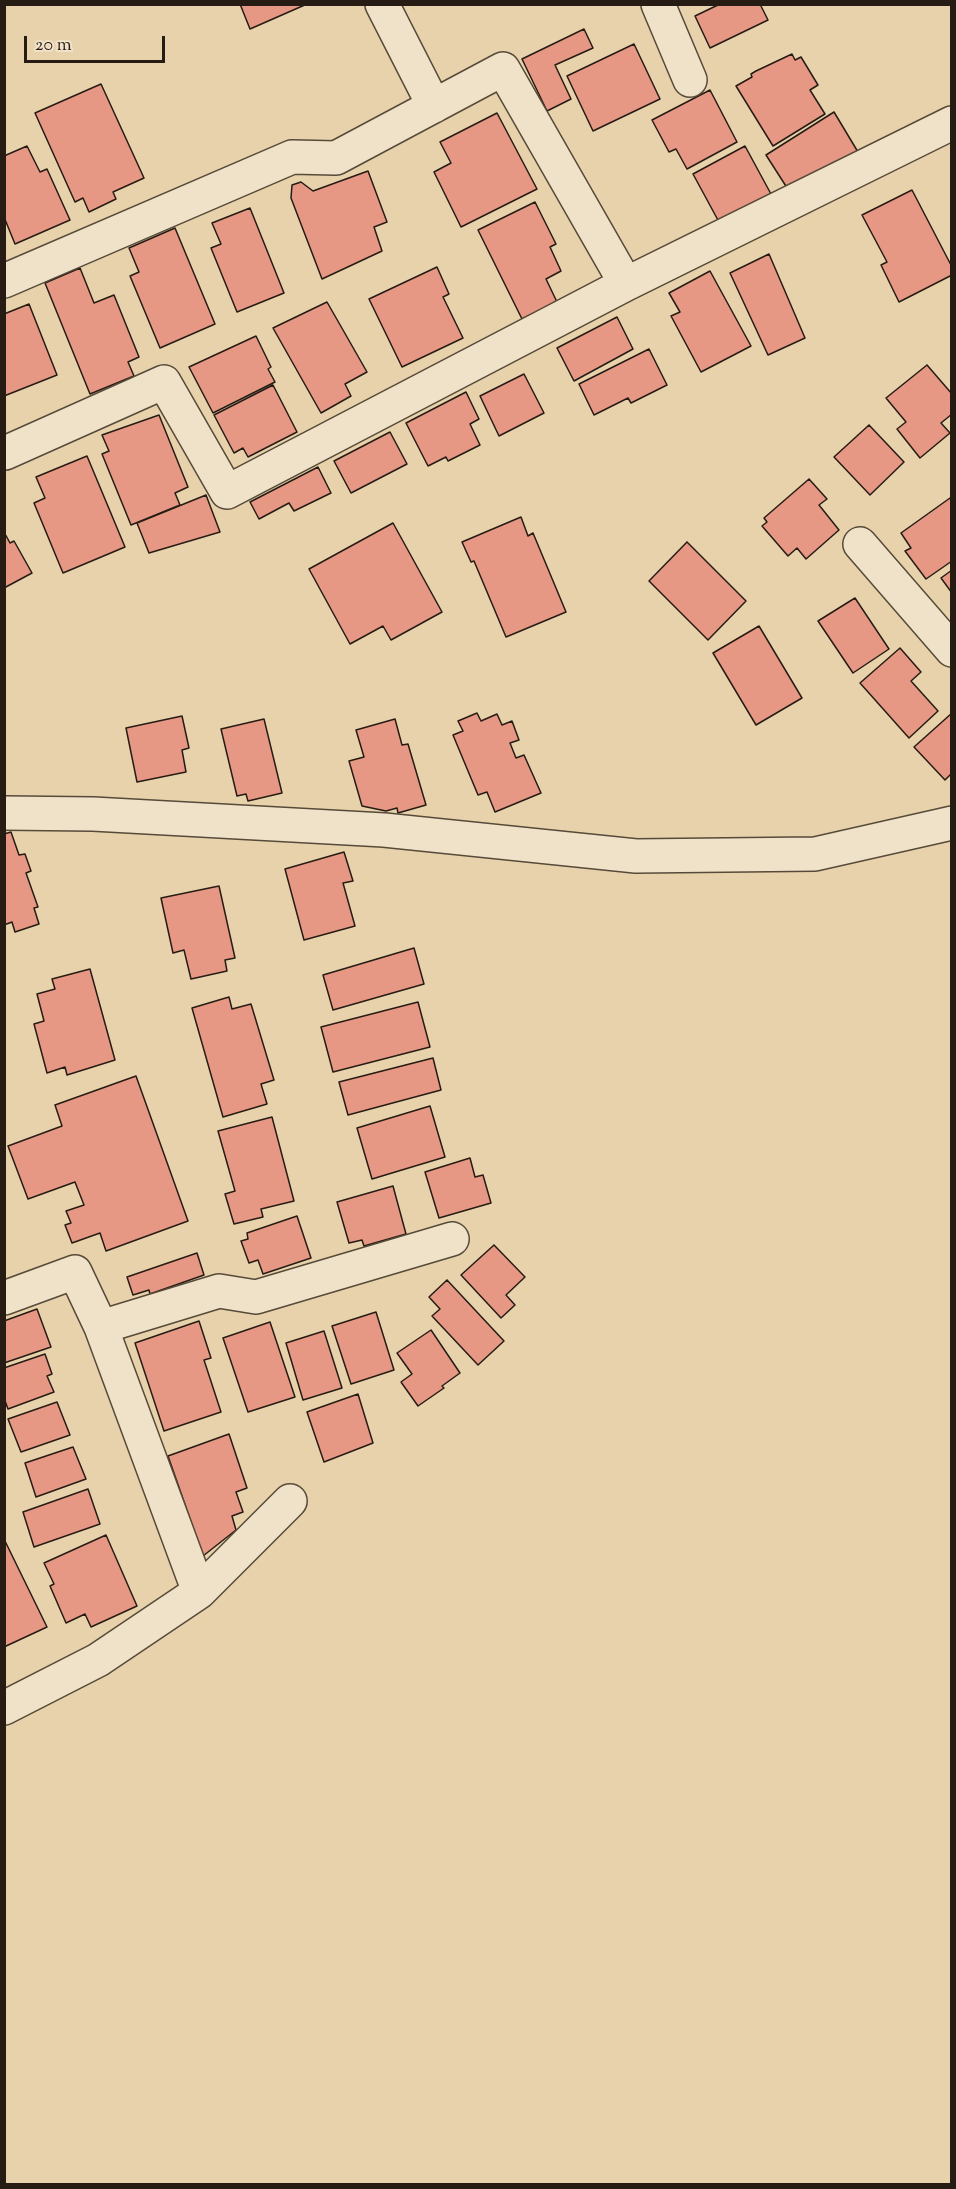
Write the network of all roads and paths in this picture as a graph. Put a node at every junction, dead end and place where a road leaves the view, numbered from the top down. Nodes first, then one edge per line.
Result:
1 (382, 4) edge
2 (658, 4) edge
3 (690, 80) dead end
4 (434, 106) junction
5 (951, 123) edge
6 (4, 281) edge
7 (626, 284) junction
8 (4, 451) edge
9 (860, 544) dead end
10 (951, 650) edge
11 (4, 813) edge
12 (951, 823) edge
13 (452, 1239) dead end
14 (4, 1298) edge
15 (101, 1327) junction
16 (290, 1501) dead end
17 (199, 1592) junction
18 (4, 1708) edge

1 - 4 street
2 - 3 street
4 - 6 street
4 - 7 street
5 - 7 street
7 - 8 street
9 - 10 street
11 - 12 street
13 - 15 street
14 - 15 street
15 - 17 street
16 - 17 street
17 - 18 street

